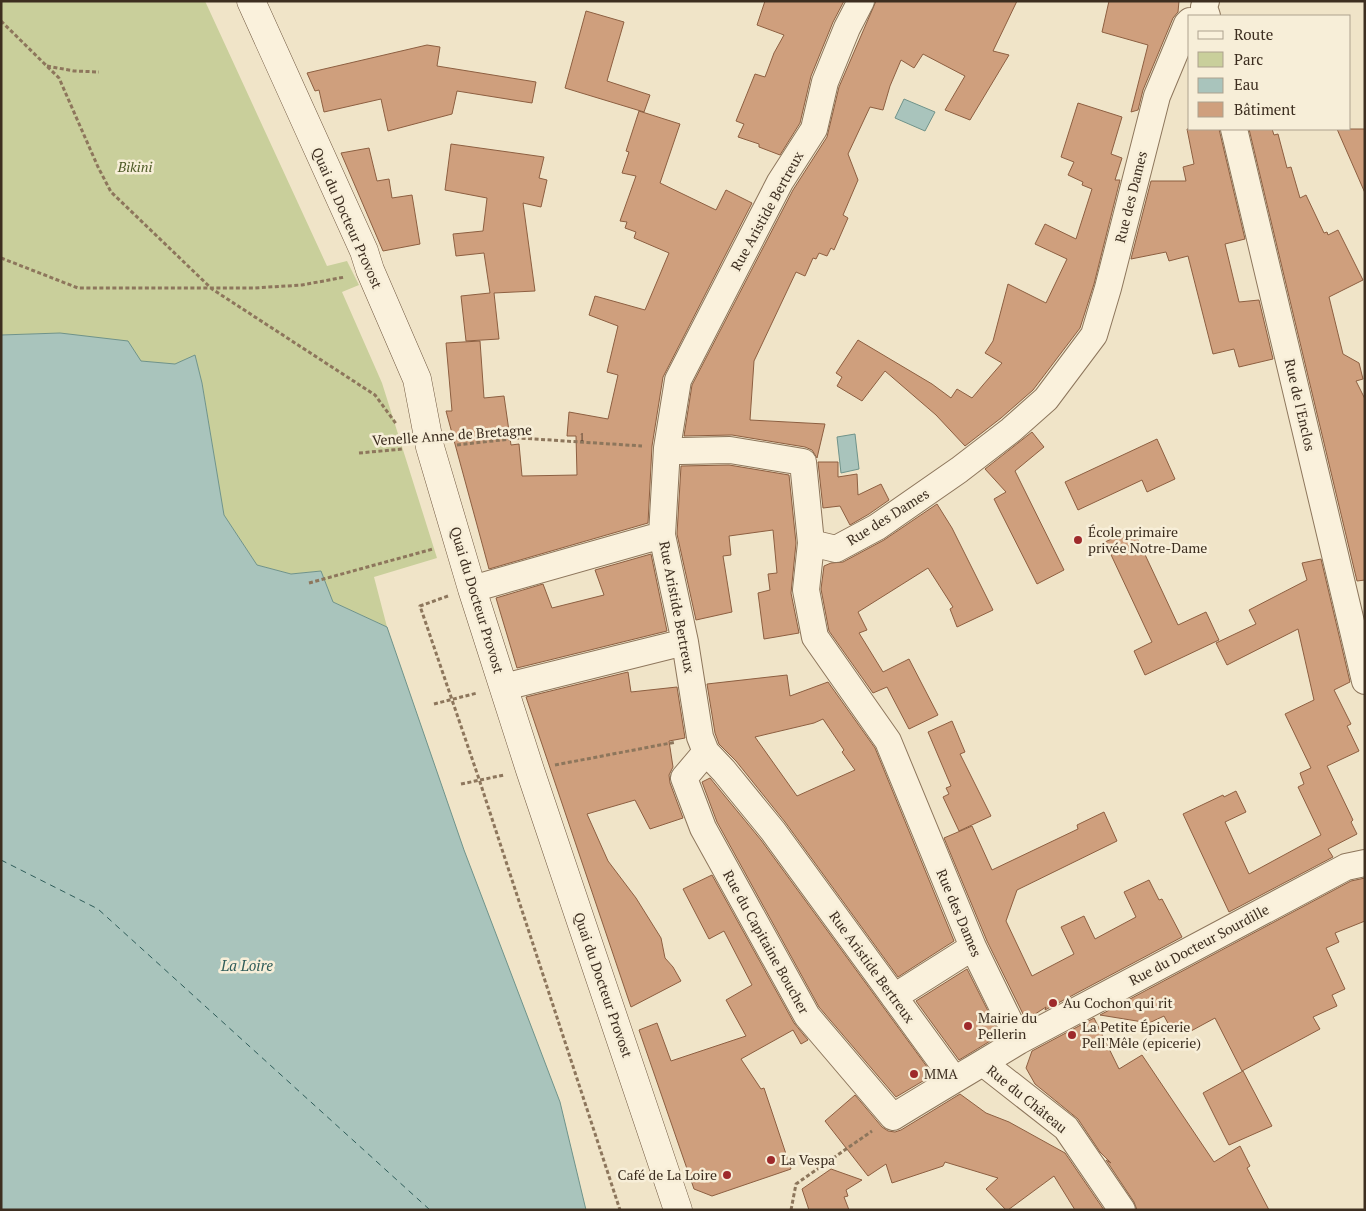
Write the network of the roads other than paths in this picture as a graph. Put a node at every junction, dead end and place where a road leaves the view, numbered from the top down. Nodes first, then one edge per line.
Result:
1 (251, 1) edge
2 (861, 1) edge
3 (1188, 23) edge
4 (1234, 130) edge
5 (667, 448) junction
6 (662, 535) junction
7 (811, 543) junction
8 (464, 591) junction
9 (685, 642) junction
10 (1365, 681) edge
11 (504, 687) junction
12 (703, 744) junction
13 (1365, 863) edge
14 (973, 947) junction
15 (894, 997) junction
16 (1019, 1041) junction
17 (983, 1063) junction
18 (954, 1079) junction
19 (678, 1210) edge
20 (1122, 1210) edge

1 - 8 street, Quai du Docteur Provost
2 - 5 street, Rue Aristide Bertreux
3 - 7 street, Rue des Dames
4 - 10 street, Rue de l'Enclos
5 - 6 street, Rue Aristide Bertreux
5 - 7 street
6 - 8 street
6 - 9 street, Rue Aristide Bertreux
7 - 14 street, Rue des Dames
8 - 11 street, Quai du Docteur Provost
9 - 11 street
9 - 12 street, Rue Aristide Bertreux
11 - 19 street, Quai du Docteur Provost
12 - 15 street, Rue Aristide Bertreux
12 - 18 street, Rue du Capitaine Boucher
13 - 16 street, Rue du Docteur Sourdille
14 - 15 street
14 - 16 street, Rue des Dames
15 - 18 street, Rue Aristide Bertreux
16 - 17 street, Rue du Docteur Sourdille
17 - 18 street
17 - 20 street, Rue du Château

